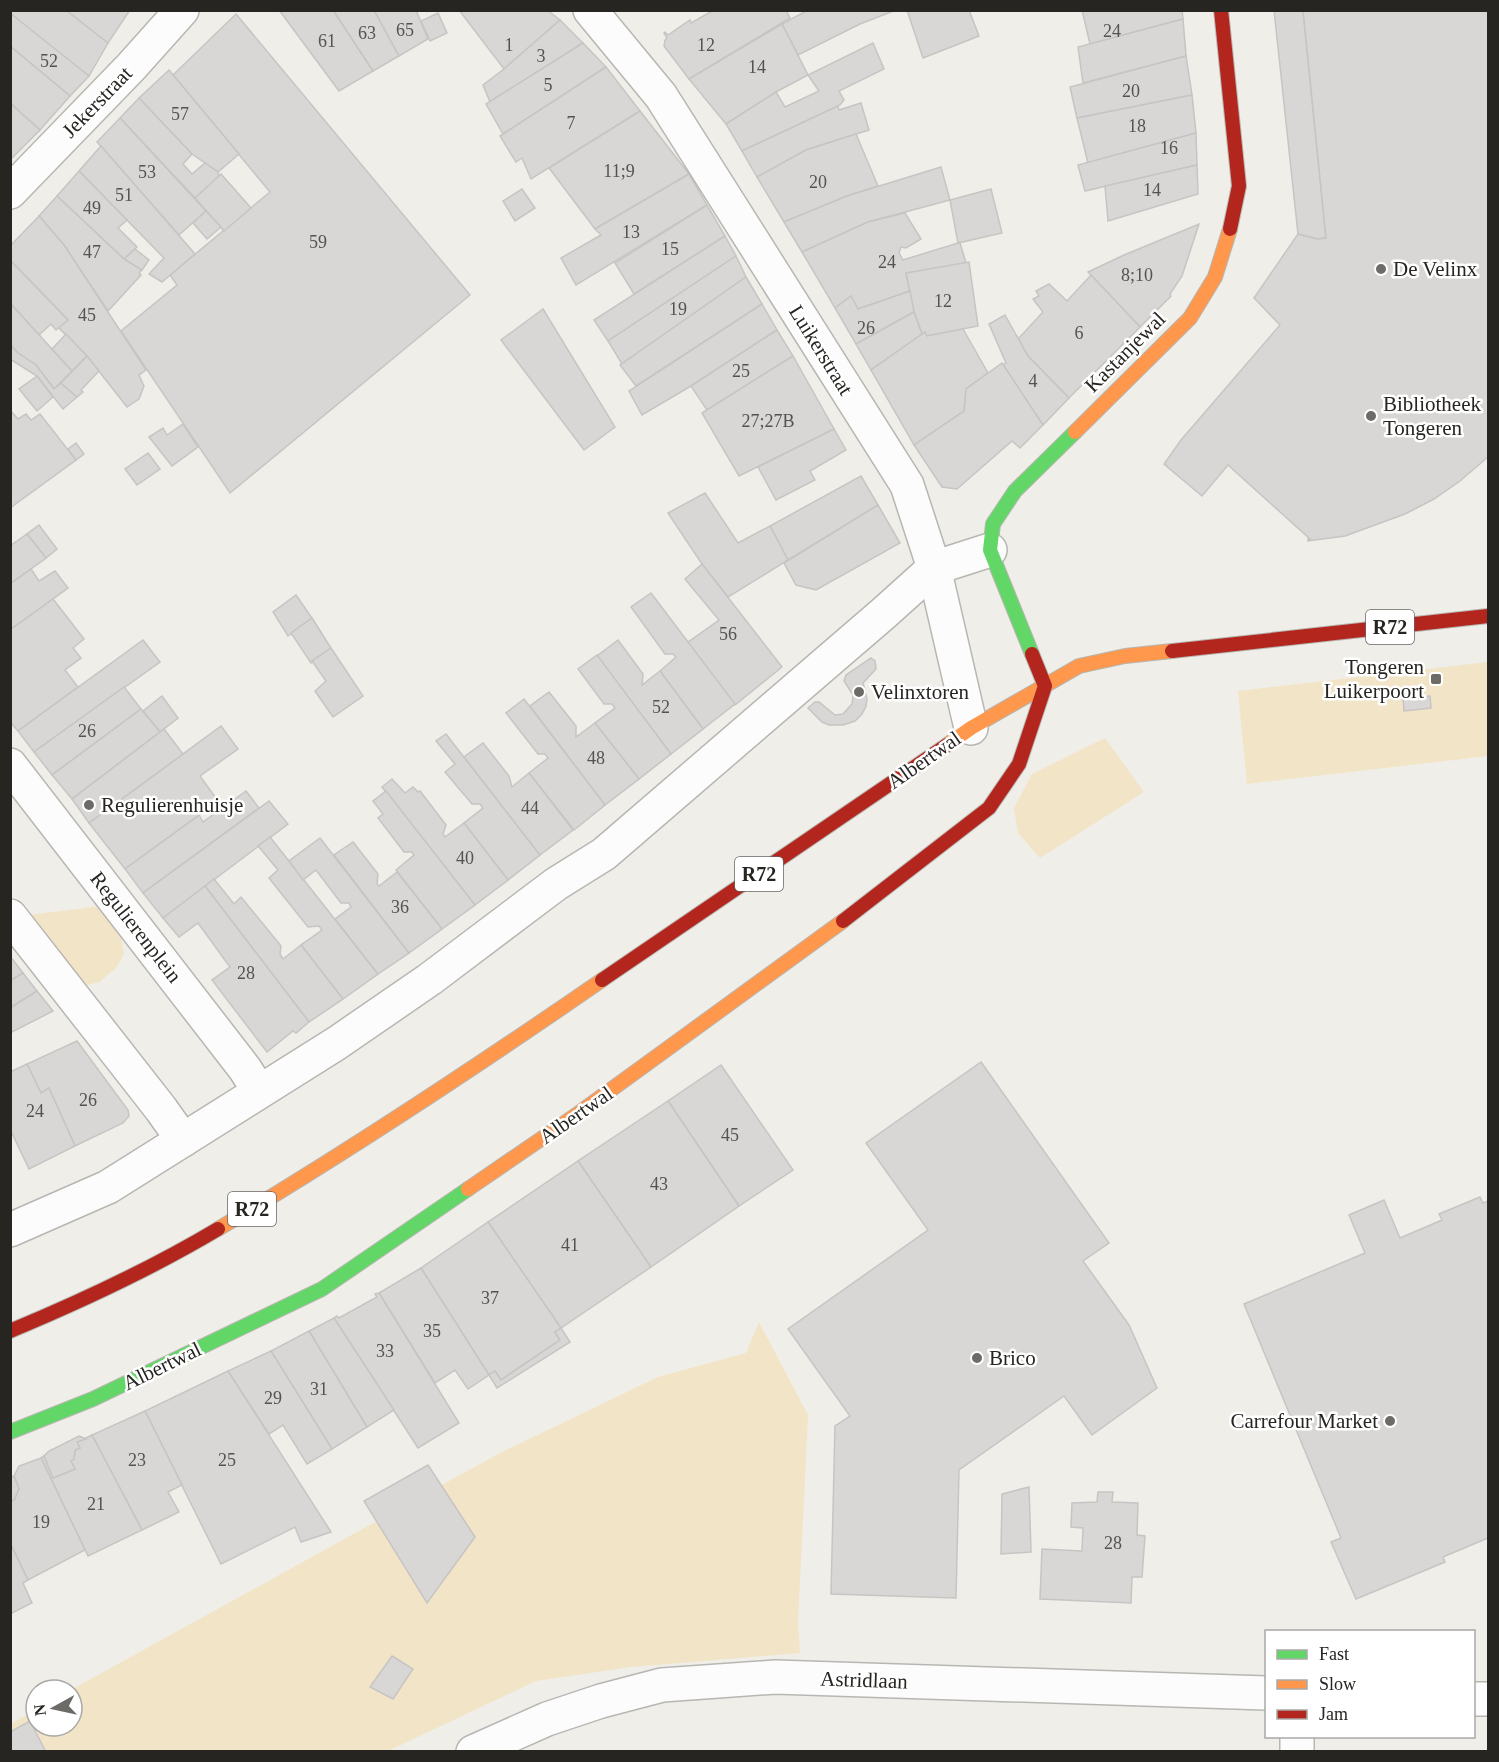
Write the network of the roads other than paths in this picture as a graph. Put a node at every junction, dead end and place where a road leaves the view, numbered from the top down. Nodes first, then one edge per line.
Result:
1 (182, 10) edge
2 (590, 10) edge
3 (1221, 10) edge
4 (10, 192) edge
5 (990, 550) junction
6 (934, 568) junction
7 (1488, 616) edge
8 (1045, 686) junction
9 (971, 728) junction
10 (10, 765) edge
11 (10, 915) edge
12 (259, 1091) junction
13 (183, 1140) junction
14 (10, 1230) edge
15 (10, 1331) edge
16 (10, 1432) edge
17 (1265, 1693) edge
18 (472, 1752) edge

1 - 4 street, Jekerstraat
2 - 6 street, Luikerstraat
3 - 5 street, Kastanjewal
5 - 6 street
5 - 8 street
6 - 9 street, Luikerstraat
6 - 12 street
7 - 8 street, Albertwal / R72
8 - 9 street, Albertwal / R72
8 - 16 street, Albertwal
9 - 15 street, Albertwal / R72
10 - 12 street, Regulierenplein
11 - 13 street
12 - 13 street
13 - 14 street
17 - 18 street, Astridlaan

